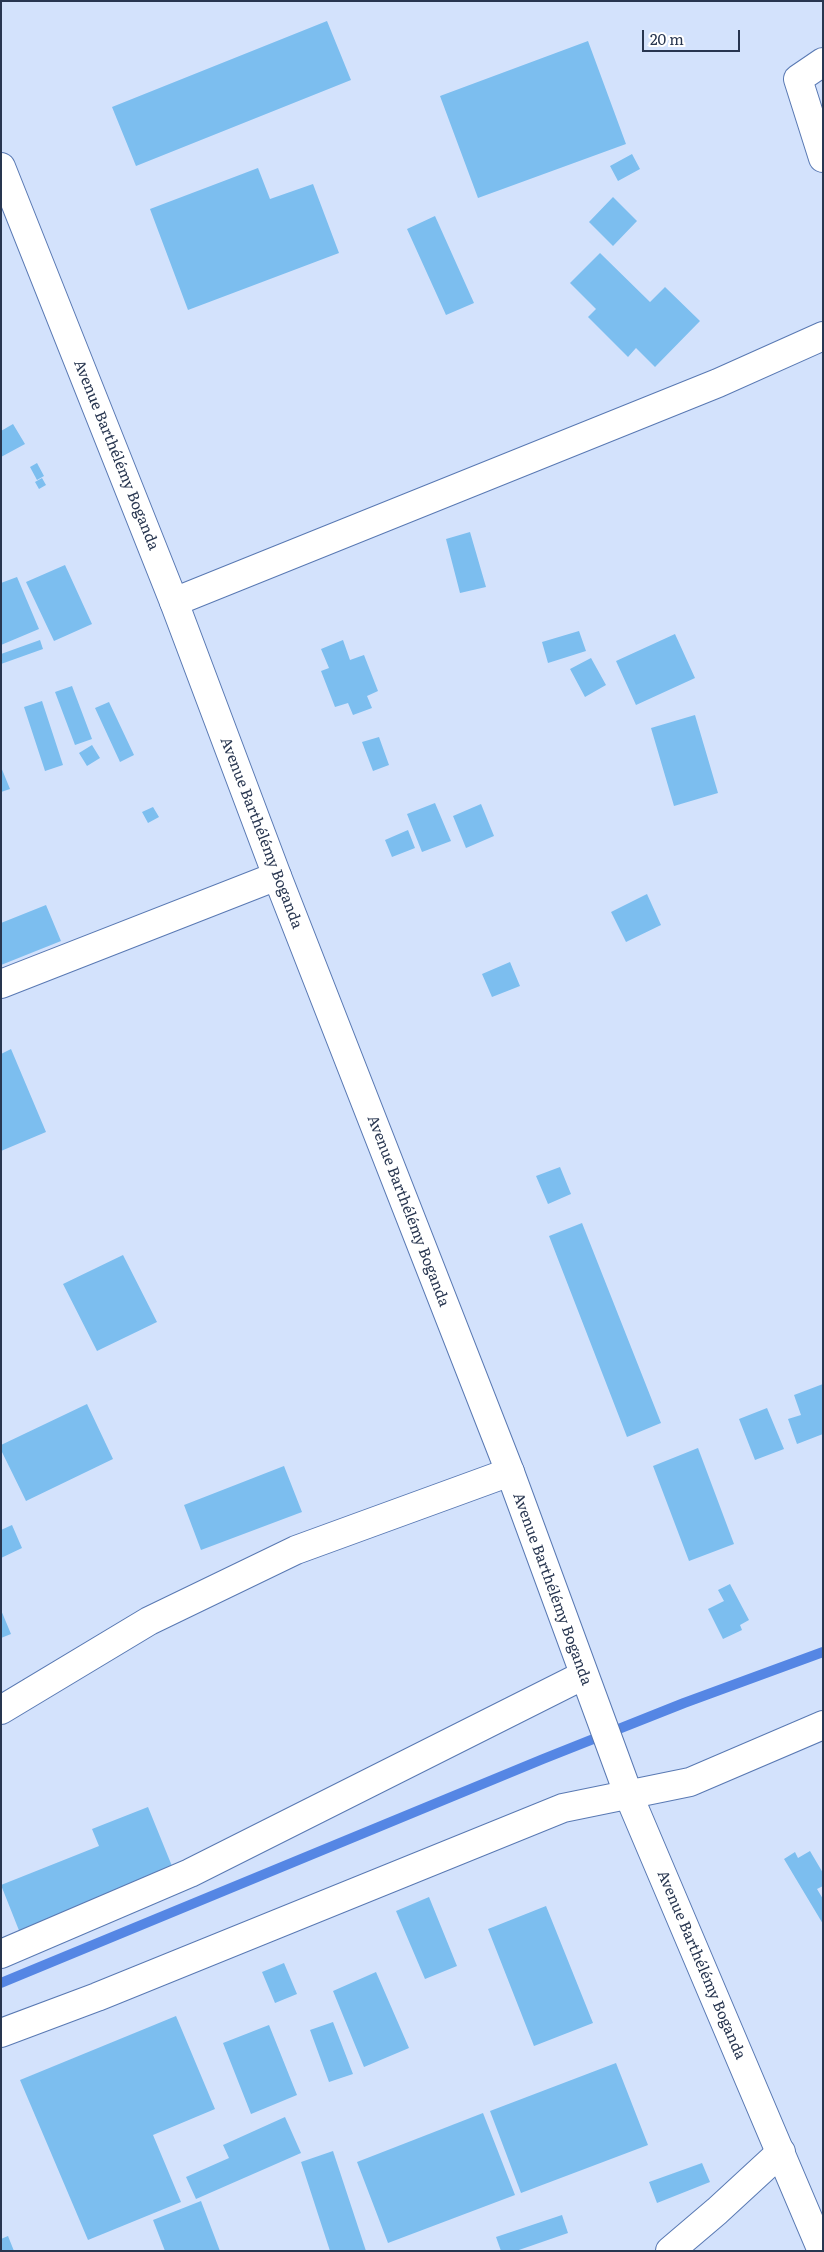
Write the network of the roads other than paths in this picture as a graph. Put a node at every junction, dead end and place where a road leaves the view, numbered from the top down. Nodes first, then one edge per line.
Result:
1 (823, 62) edge
2 (823, 158) edge
3 (5, 185) edge
4 (823, 336) edge
5 (174, 602) junction
6 (277, 876) junction
7 (1, 984) edge
8 (510, 1472) junction
9 (584, 1676) junction
10 (1, 1710) edge
11 (823, 1725) edge
12 (629, 1796) junction
13 (1, 1954) edge
14 (1, 2033) edge
15 (781, 2152) junction
16 (670, 2251) edge
17 (822, 2251) edge

1 - 2 street
3 - 5 street, Avenue Barthélémy Boganda
4 - 5 street
5 - 6 street, Avenue Barthélémy Boganda
6 - 7 street
6 - 8 street, Avenue Barthélémy Boganda
8 - 9 street, Avenue Barthélémy Boganda
8 - 10 street
9 - 12 street, Avenue Barthélémy Boganda
9 - 13 street
11 - 12 street
12 - 14 street
12 - 15 street, Avenue Barthélémy Boganda
15 - 16 street
15 - 17 street, Avenue Barthélémy Boganda

